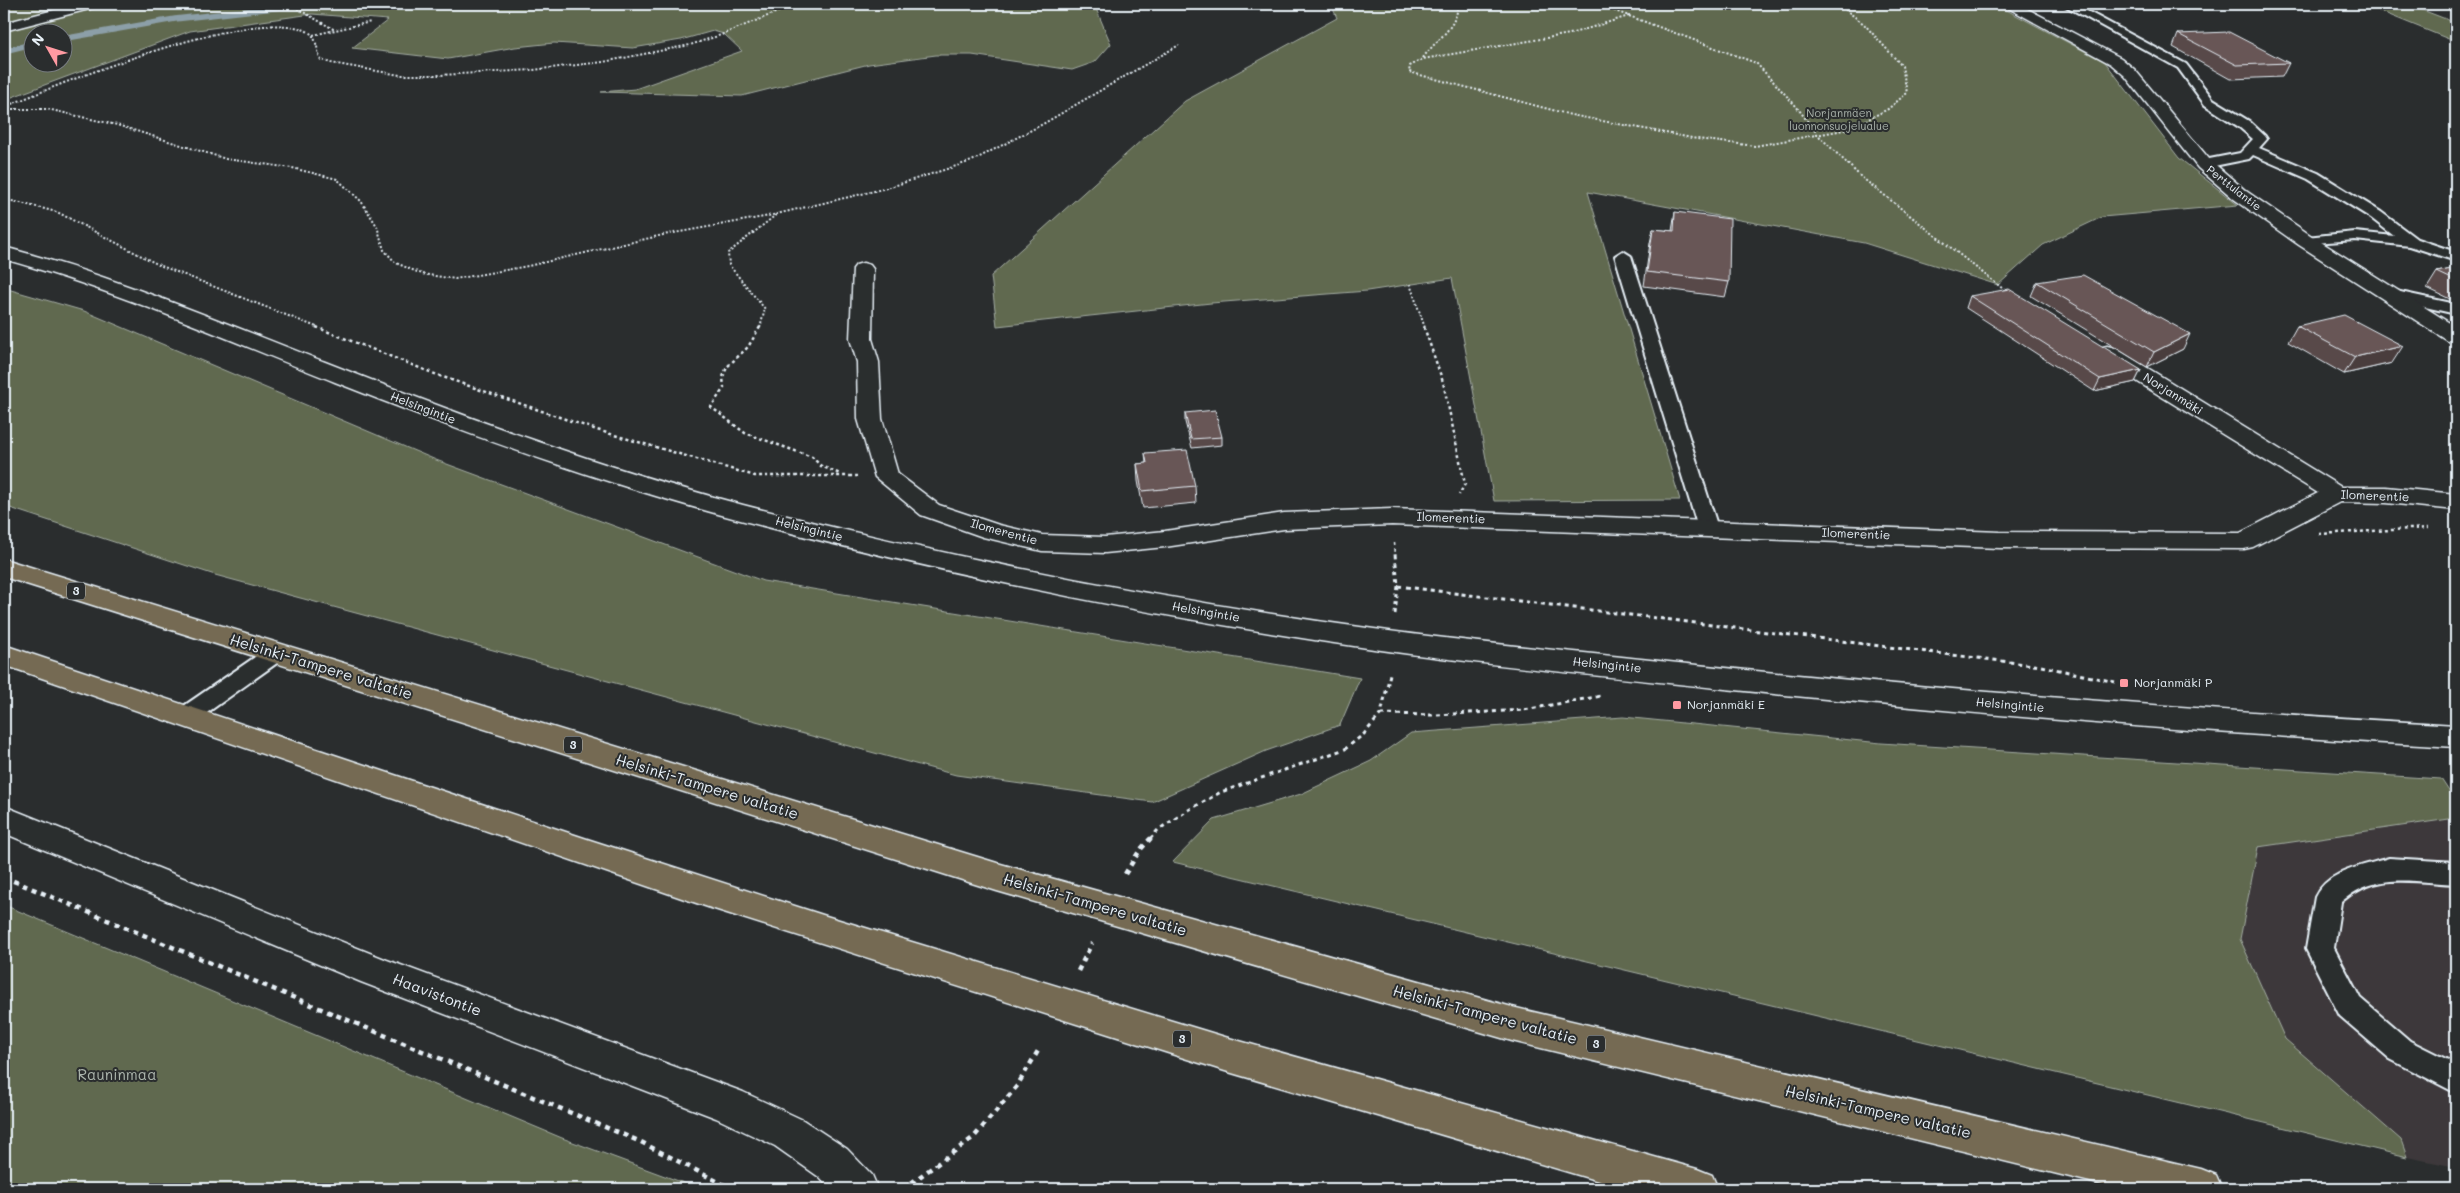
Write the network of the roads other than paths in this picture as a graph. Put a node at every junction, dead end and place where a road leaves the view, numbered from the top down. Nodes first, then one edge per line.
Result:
1 (92, 4) edge
2 (2008, 4) edge
3 (2066, 4) edge
4 (4, 27) edge
5 (2251, 149) junction
6 (2204, 164) junction
7 (2306, 241) junction
8 (2412, 242) junction
9 (4, 253) edge
10 (1623, 256) dead end
11 (2456, 257) edge
12 (863, 269) dead end
13 (2391, 295) junction
14 (2456, 309) edge
15 (2456, 336) edge
16 (2086, 340) edge
17 (2336, 494) junction
18 (2456, 502) edge
19 (1708, 528) junction
20 (4, 568) edge
21 (276, 653) junction
22 (4, 655) edge
23 (186, 716) junction
24 (2456, 736) edge
25 (4, 820) edge
26 (2456, 874) edge
27 (2456, 1079) edge
28 (857, 1189) edge
29 (1697, 1189) edge
30 (2201, 1189) edge

1 - 4 street
2 - 6 street, Perttulantie
3 - 5 lane
5 - 6 lane
5 - 8 lane
6 - 7 street, Perttulantie
7 - 8 lane
7 - 13 street, Perttulantie
8 - 11 lane
9 - 24 street, Helsingintie
10 - 19 lane
12 - 19 street, Ilomerentie
13 - 14 lane
13 - 15 street, Perttulantie
16 - 17 street, Norjanmäki
17 - 18 street, Ilomerentie
17 - 19 street, Ilomerentie
20 - 21 highway, Helsinki-Tampere valtatie / 3
21 - 23 lane
21 - 30 highway, Helsinki-Tampere valtatie / 3
22 - 23 highway, 3
23 - 29 highway, 3
25 - 28 street, Haavistontie
26 - 27 lane

